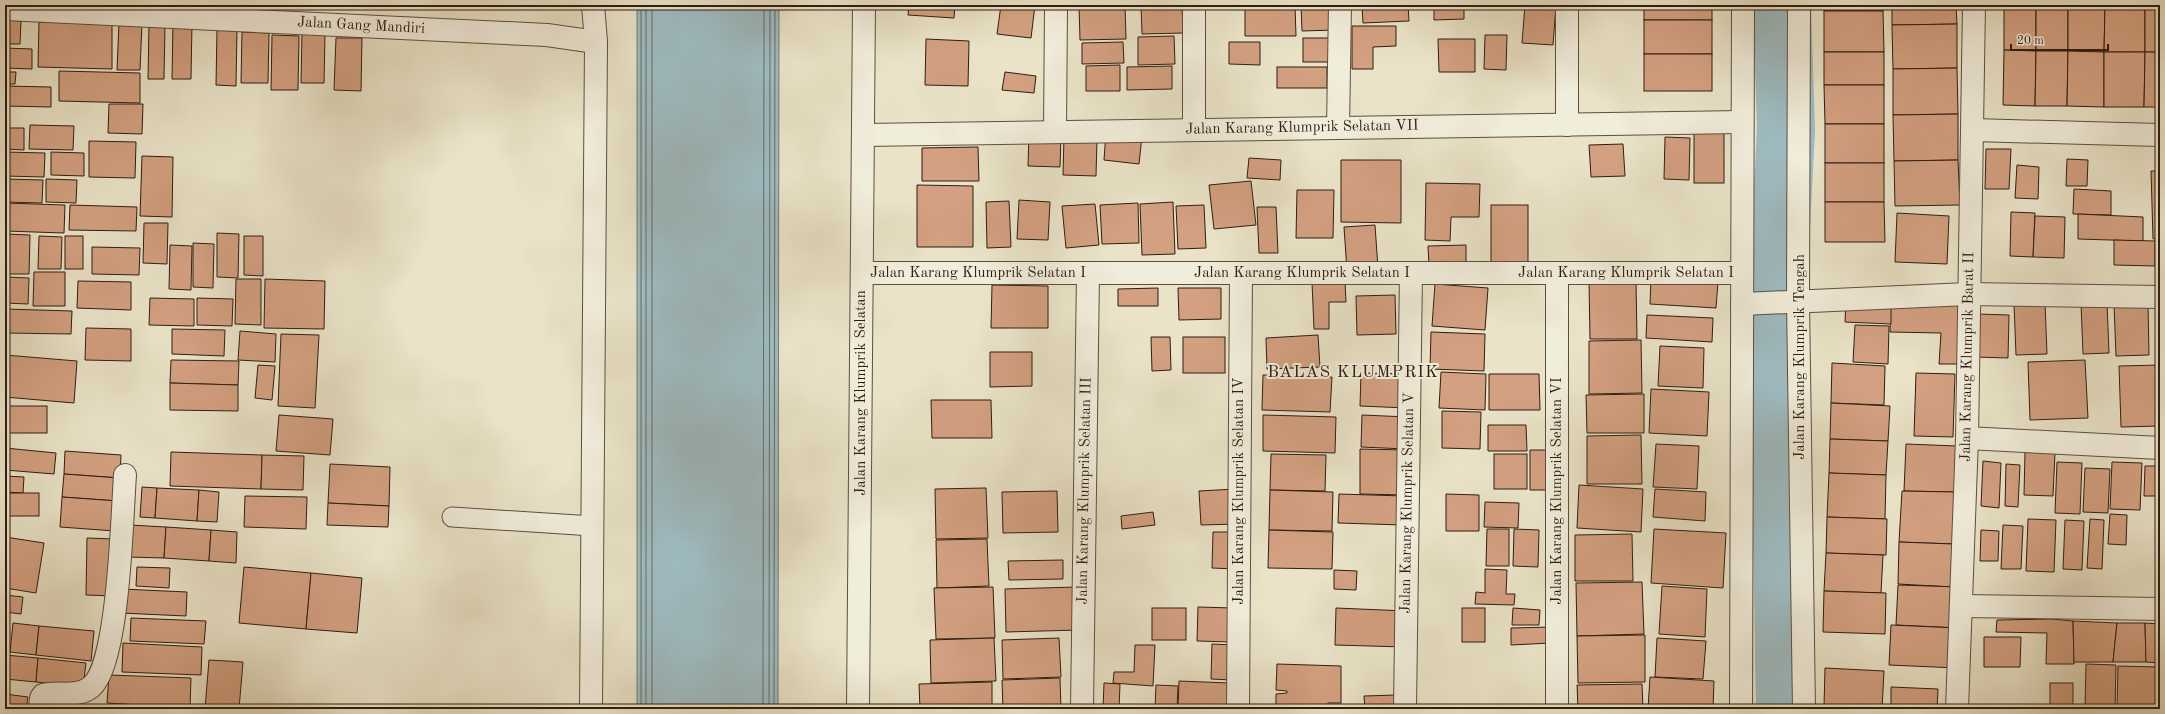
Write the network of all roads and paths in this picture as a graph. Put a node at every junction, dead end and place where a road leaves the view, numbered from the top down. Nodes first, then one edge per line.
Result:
1 (593, 5) edge
2 (864, 5) edge
3 (1056, 5) edge
4 (1194, 5) edge
5 (1340, 5) edge
6 (1567, 5) edge
7 (1743, 5) edge
8 (1799, 5) edge
9 (1974, 5) edge
10 (5, 9) edge
11 (591, 42) junction
12 (1742, 122) junction
13 (1568, 125) junction
14 (1338, 128) junction
15 (1194, 130) junction
16 (1973, 130) junction
17 (1055, 132) junction
18 (863, 135) junction
19 (2160, 135) edge
20 (862, 273) junction
21 (1088, 273) junction
22 (1241, 273) junction
23 (1411, 273) junction
24 (1557, 273) junction
25 (1742, 273) junction
26 (1968, 294) junction
27 (2160, 297) edge
28 (1789, 302) junction
29 (1749, 304) junction
30 (1967, 438) junction
31 (2160, 448) edge
32 (125, 475) dead end
33 (452, 517) dead end
34 (593, 526) junction
35 (1962, 606) junction
36 (2160, 609) edge
37 (40, 709) edge
38 (591, 709) edge
39 (858, 709) edge
40 (1082, 709) edge
41 (1238, 709) edge
42 (1405, 709) edge
43 (1557, 709) edge
44 (1741, 709) edge
45 (1804, 709) edge
46 (1957, 709) edge

1 - 11 street
2 - 18 street, Jalan Karang Klumprik Selatan
3 - 17 street
4 - 15 street
5 - 14 street
6 - 13 street
7 - 12 street
8 - 28 street, Jalan Karang Klumprik Tengah
9 - 16 street, Jalan Karang Klumprik Barat II
10 - 11 street, Jalan Gang Mandiri
11 - 34 street
12 - 13 street, Jalan Karang Klumprik Selatan VII
12 - 25 street
13 - 14 street, Jalan Karang Klumprik Selatan VII
14 - 15 street, Jalan Karang Klumprik Selatan VII
15 - 17 street, Jalan Karang Klumprik Selatan VII
16 - 19 street
16 - 26 street, Jalan Karang Klumprik Barat II
17 - 18 street, Jalan Karang Klumprik Selatan VII
18 - 20 street, Jalan Karang Klumprik Selatan
20 - 21 street, Jalan Karang Klumprik Selatan I
20 - 39 street, Jalan Karang Klumprik Selatan
21 - 22 street, Jalan Karang Klumprik Selatan I
21 - 40 street, Jalan Karang Klumprik Selatan III
22 - 23 street, Jalan Karang Klumprik Selatan I
22 - 41 street, Jalan Karang Klumprik Selatan IV
23 - 24 street, Jalan Karang Klumprik Selatan I
23 - 42 street, Jalan Karang Klumprik Selatan V
24 - 25 street, Jalan Karang Klumprik Selatan I
24 - 43 street, Jalan Karang Klumprik Selatan VI
25 - 29 street
26 - 27 street
26 - 28 street
26 - 30 street, Jalan Karang Klumprik Barat II
28 - 29 street
28 - 45 street, Jalan Karang Klumprik Tengah
29 - 44 street
30 - 31 street
30 - 35 street, Jalan Karang Klumprik Barat II
32 - 37 street
33 - 34 lane
34 - 38 street
35 - 36 street
35 - 46 street, Jalan Karang Klumprik Barat II

